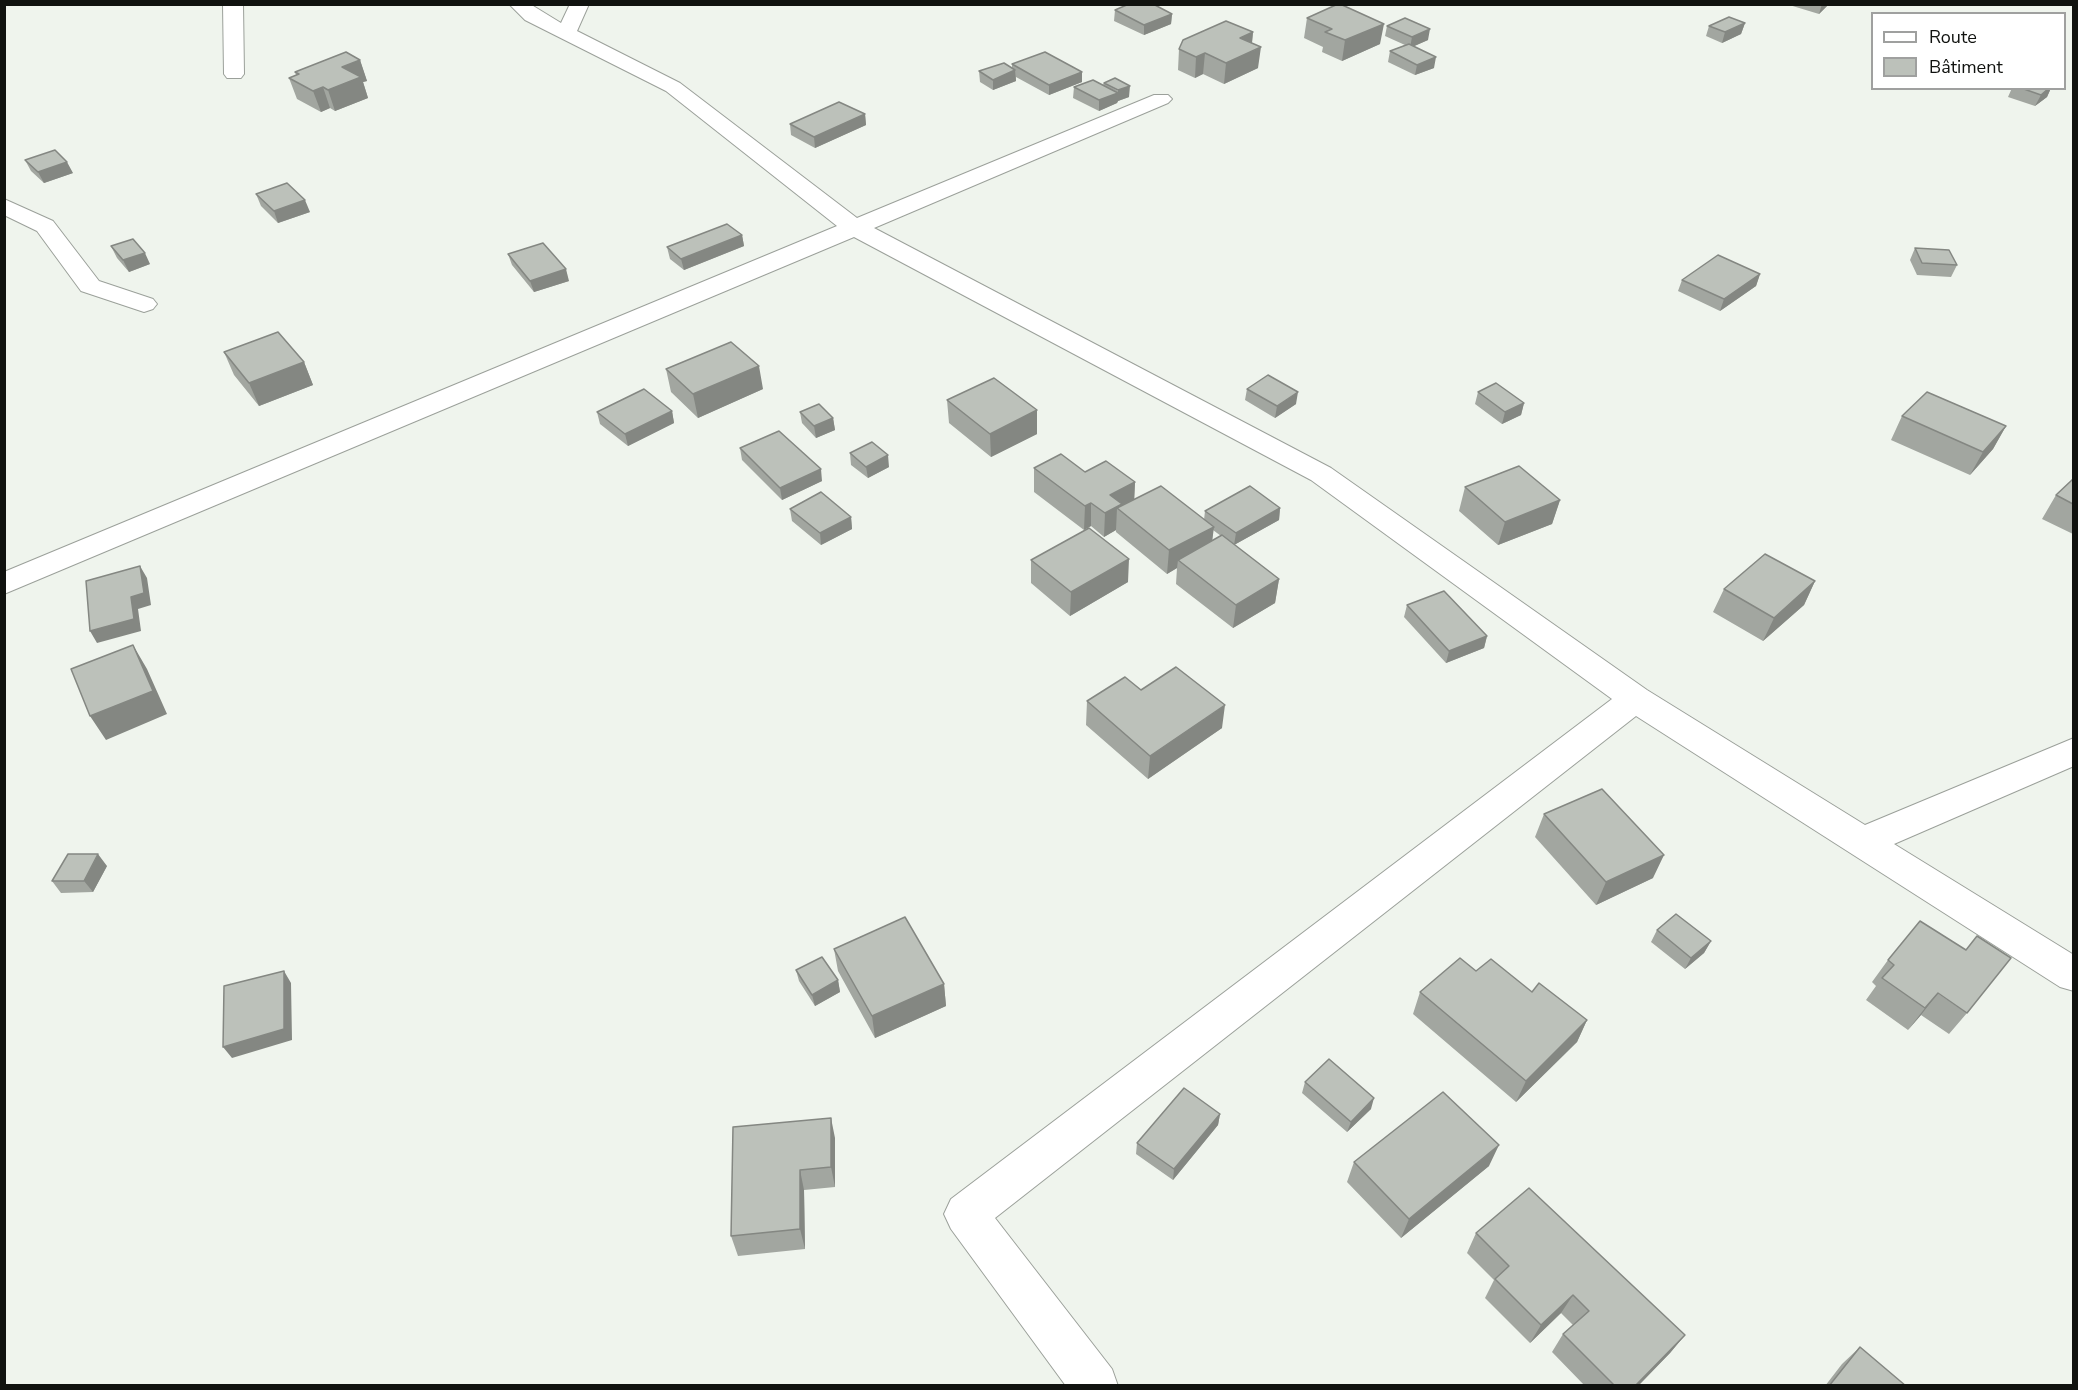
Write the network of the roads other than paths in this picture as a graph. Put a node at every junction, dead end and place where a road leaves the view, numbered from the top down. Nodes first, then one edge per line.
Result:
1 (233, 4) edge
2 (518, 4) edge
3 (580, 4) edge
4 (566, 33) junction
5 (234, 74) dead end
6 (1161, 99) dead end
7 (4, 206) edge
8 (855, 228) junction
9 (144, 304) dead end
10 (4, 584) edge
11 (1635, 699) junction
12 (2073, 751) edge
13 (1862, 842) junction
14 (2073, 975) edge
15 (1095, 1386) edge

1 - 5 street
2 - 4 street
3 - 4 street
4 - 8 street
6 - 8 street
7 - 9 street
8 - 10 street
8 - 11 street
11 - 13 street
11 - 15 street
12 - 13 street
13 - 14 street

